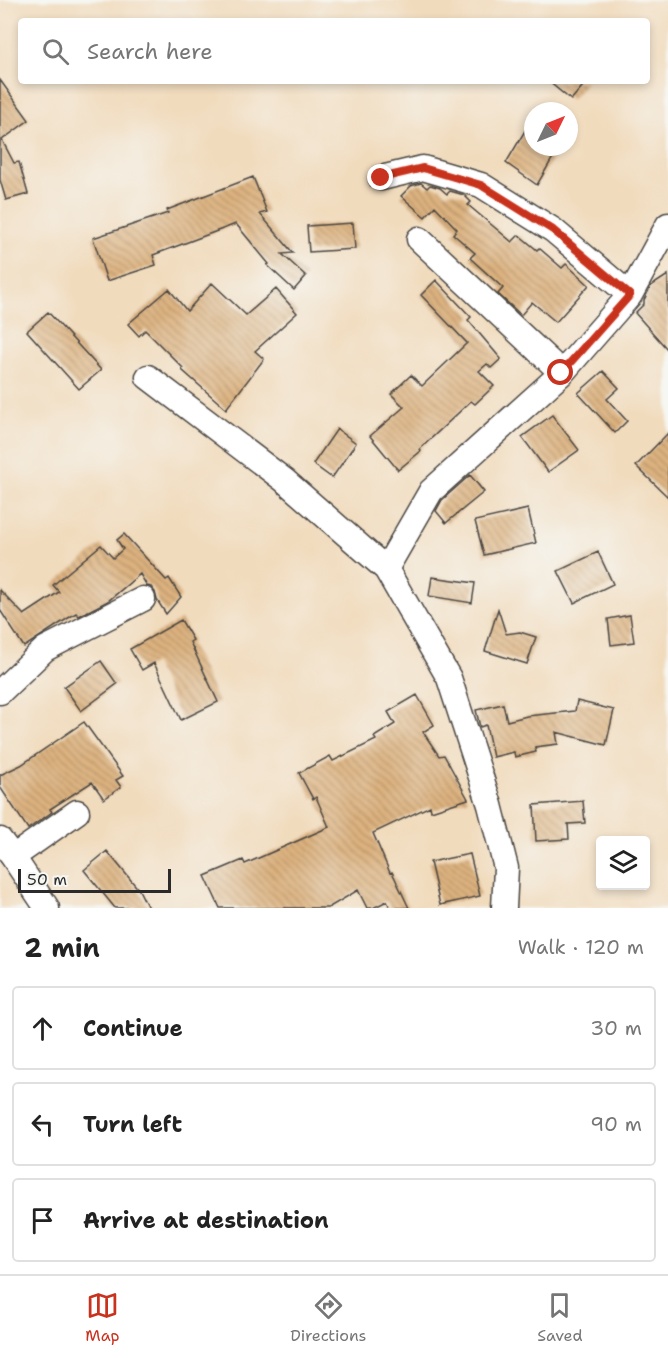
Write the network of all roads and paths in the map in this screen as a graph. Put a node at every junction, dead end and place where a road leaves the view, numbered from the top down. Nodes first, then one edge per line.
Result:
1 (381, 178) dead end
2 (668, 225) edge
3 (419, 239) dead end
4 (630, 295) junction
5 (561, 373) junction
6 (148, 377) dead end
7 (386, 569) junction
8 (143, 599) dead end
9 (0, 692) edge
10 (76, 812) dead end
11 (7, 848) edge
12 (46, 908) edge
13 (504, 908) edge

1 - 4 street
2 - 4 street
3 - 5 street
4 - 5 street
5 - 7 street
6 - 7 street
7 - 13 street
8 - 9 street
10 - 11 street
11 - 12 street

